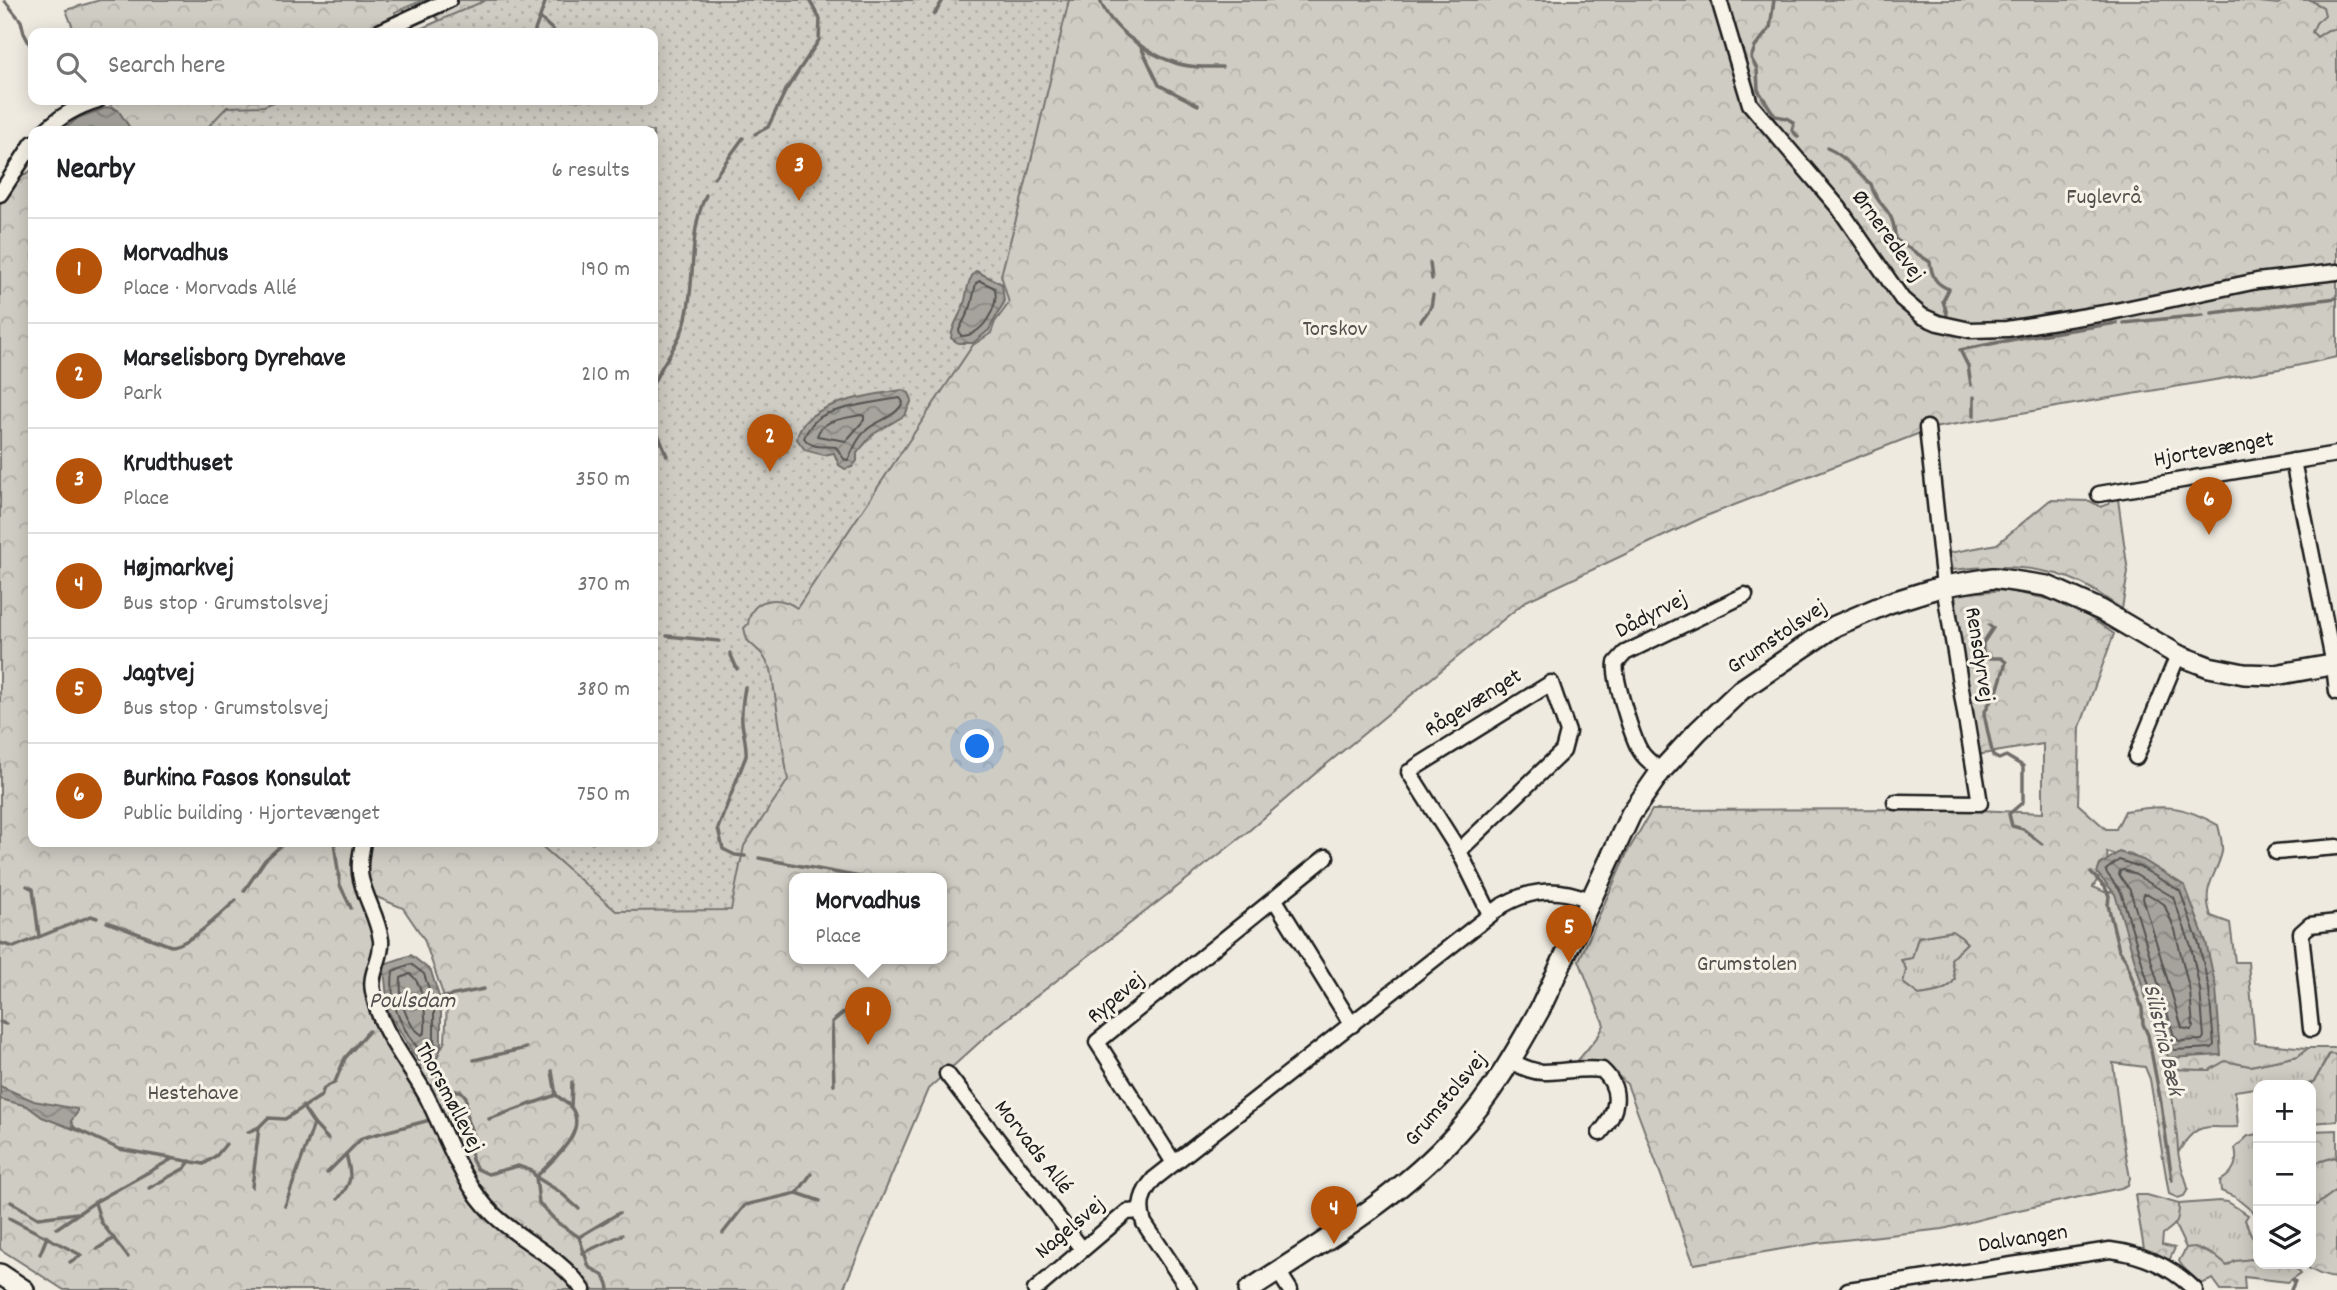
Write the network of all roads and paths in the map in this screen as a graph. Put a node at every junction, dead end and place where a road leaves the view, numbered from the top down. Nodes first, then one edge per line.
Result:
1 (449, 0) edge
2 (1719, 0) edge
3 (388, 28) edge
4 (82, 105) edge
5 (51, 126) edge
6 (28, 151) edge
7 (0, 194) edge
8 (2337, 272) edge
9 (1927, 428) dead end
10 (2337, 454) edge
11 (2292, 461) junction
12 (2099, 494) dead end
13 (1944, 586) junction
14 (1745, 595) dead end
15 (2178, 655) junction
16 (2335, 665) edge
17 (2337, 692) edge
18 (2136, 757) dead end
19 (1661, 771) junction
20 (1895, 802) dead end
21 (363, 847) edge
22 (2337, 847) edge
23 (1459, 851) junction
24 (2276, 852) dead end
25 (1326, 857) dead end
26 (1275, 900) junction
27 (1589, 900) junction
28 (1490, 914) junction
29 (2337, 922) edge
30 (1352, 1025) junction
31 (2311, 1029) dead end
32 (1510, 1061) junction
33 (947, 1074) dead end
34 (1600, 1133) dead end
35 (1174, 1163) junction
36 (1140, 1211) junction
37 (1082, 1249) junction
38 (1278, 1271) junction
39 (0, 1275) edge
40 (24, 1290) edge
41 (583, 1290) edge
42 (1035, 1290) edge
43 (1189, 1290) edge
44 (1249, 1290) edge
45 (1290, 1290) edge
46 (1848, 1290) edge
47 (2195, 1290) edge

1 - 3 street
2 - 8 street, Ørneredevej
4 - 5 street
6 - 7 street
9 - 13 street, Rensdyrvej
10 - 11 street, Hjortevænget
11 - 12 street, Hjortevænget
11 - 16 street
13 - 15 street, Grumstolsvej
13 - 19 street, Grumstolsvej
13 - 20 street, Rensdyrvej
14 - 19 street, Dådyrvej
15 - 16 street, Grumstolsvej
15 - 18 street
16 - 17 street
19 - 27 street, Grumstolsvej
21 - 41 street, Thorsmøllevej
22 - 24 street
23 - 23 street, Rågevænget
23 - 28 street, Rågevænget
25 - 26 street, Rypevej
26 - 30 street
26 - 35 street, Rypevej
27 - 28 street
27 - 32 street, Grumstolsvej
28 - 30 street
29 - 31 street
30 - 35 street
32 - 34 street, Grumstolsvej
32 - 38 street, Grumstolsvej
33 - 37 street, Morvads Allé
35 - 36 street
36 - 37 street, Nagelsvej
36 - 43 street
37 - 42 street, Nagelsvej
38 - 44 street, Grumstolsvej
38 - 45 street
39 - 40 street
46 - 47 street, Dalvangen

